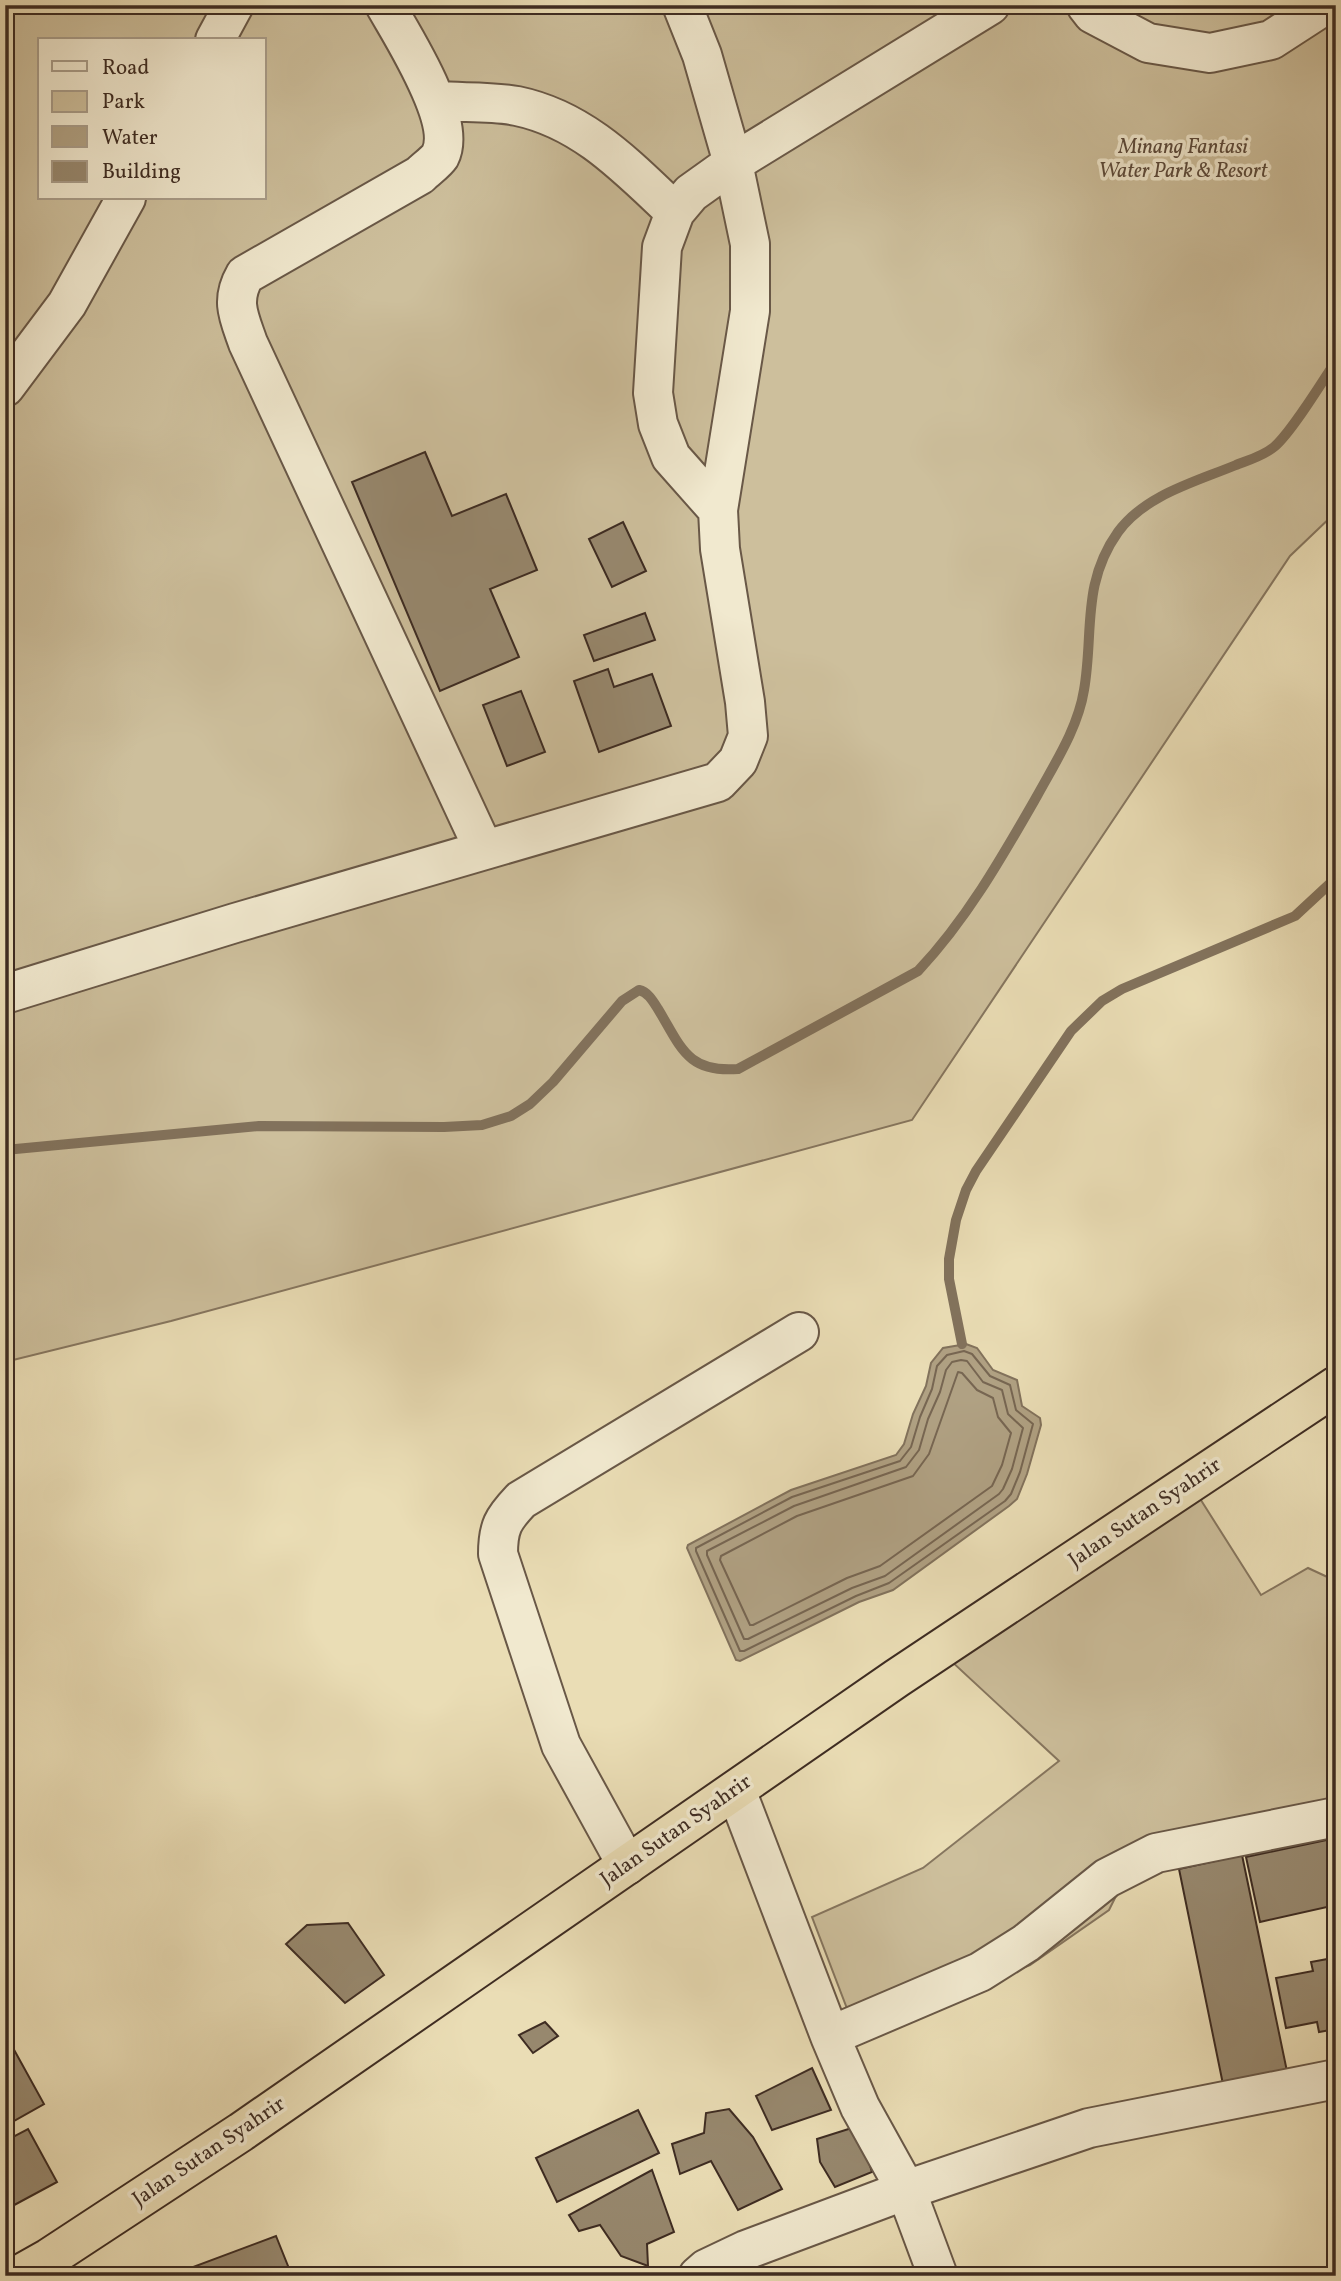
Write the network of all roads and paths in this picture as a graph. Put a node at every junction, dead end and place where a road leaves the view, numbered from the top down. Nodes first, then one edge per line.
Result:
1 (234, 5) edge
2 (385, 5) edge
3 (682, 5) edge
4 (990, 5) edge
5 (1086, 5) edge
6 (1325, 5) edge
7 (216, 38) edge
8 (437, 101) junction
9 (733, 163) junction
10 (125, 200) edge
11 (675, 212) junction
12 (5, 387) edge
13 (718, 510) junction
14 (484, 850) junction
15 (5, 994) edge
16 (799, 1332) dead end
17 (1336, 1387) edge
18 (736, 1790) junction
19 (1336, 1817) edge
20 (627, 1865) junction
21 (830, 2036) junction
22 (1336, 2078) edge
23 (906, 2190) junction
24 (52, 2267) edge
25 (16, 2276) edge
26 (698, 2276) edge
27 (938, 2276) edge

1 - 7 street
2 - 8 street
3 - 9 street
4 - 9 street
5 - 6 street
8 - 11 street
8 - 14 street
9 - 11 street
9 - 13 street
10 - 12 street
11 - 13 street
13 - 14 street
14 - 15 street
16 - 20 street
17 - 18 highway, Jalan Sutan Syahrir
18 - 20 highway, Jalan Sutan Syahrir
18 - 21 street
19 - 21 street
20 - 24 highway, Jalan Sutan Syahrir
21 - 23 street
22 - 23 street
23 - 26 street
23 - 27 street
24 - 25 highway, Jalan Sutan Syahrir

